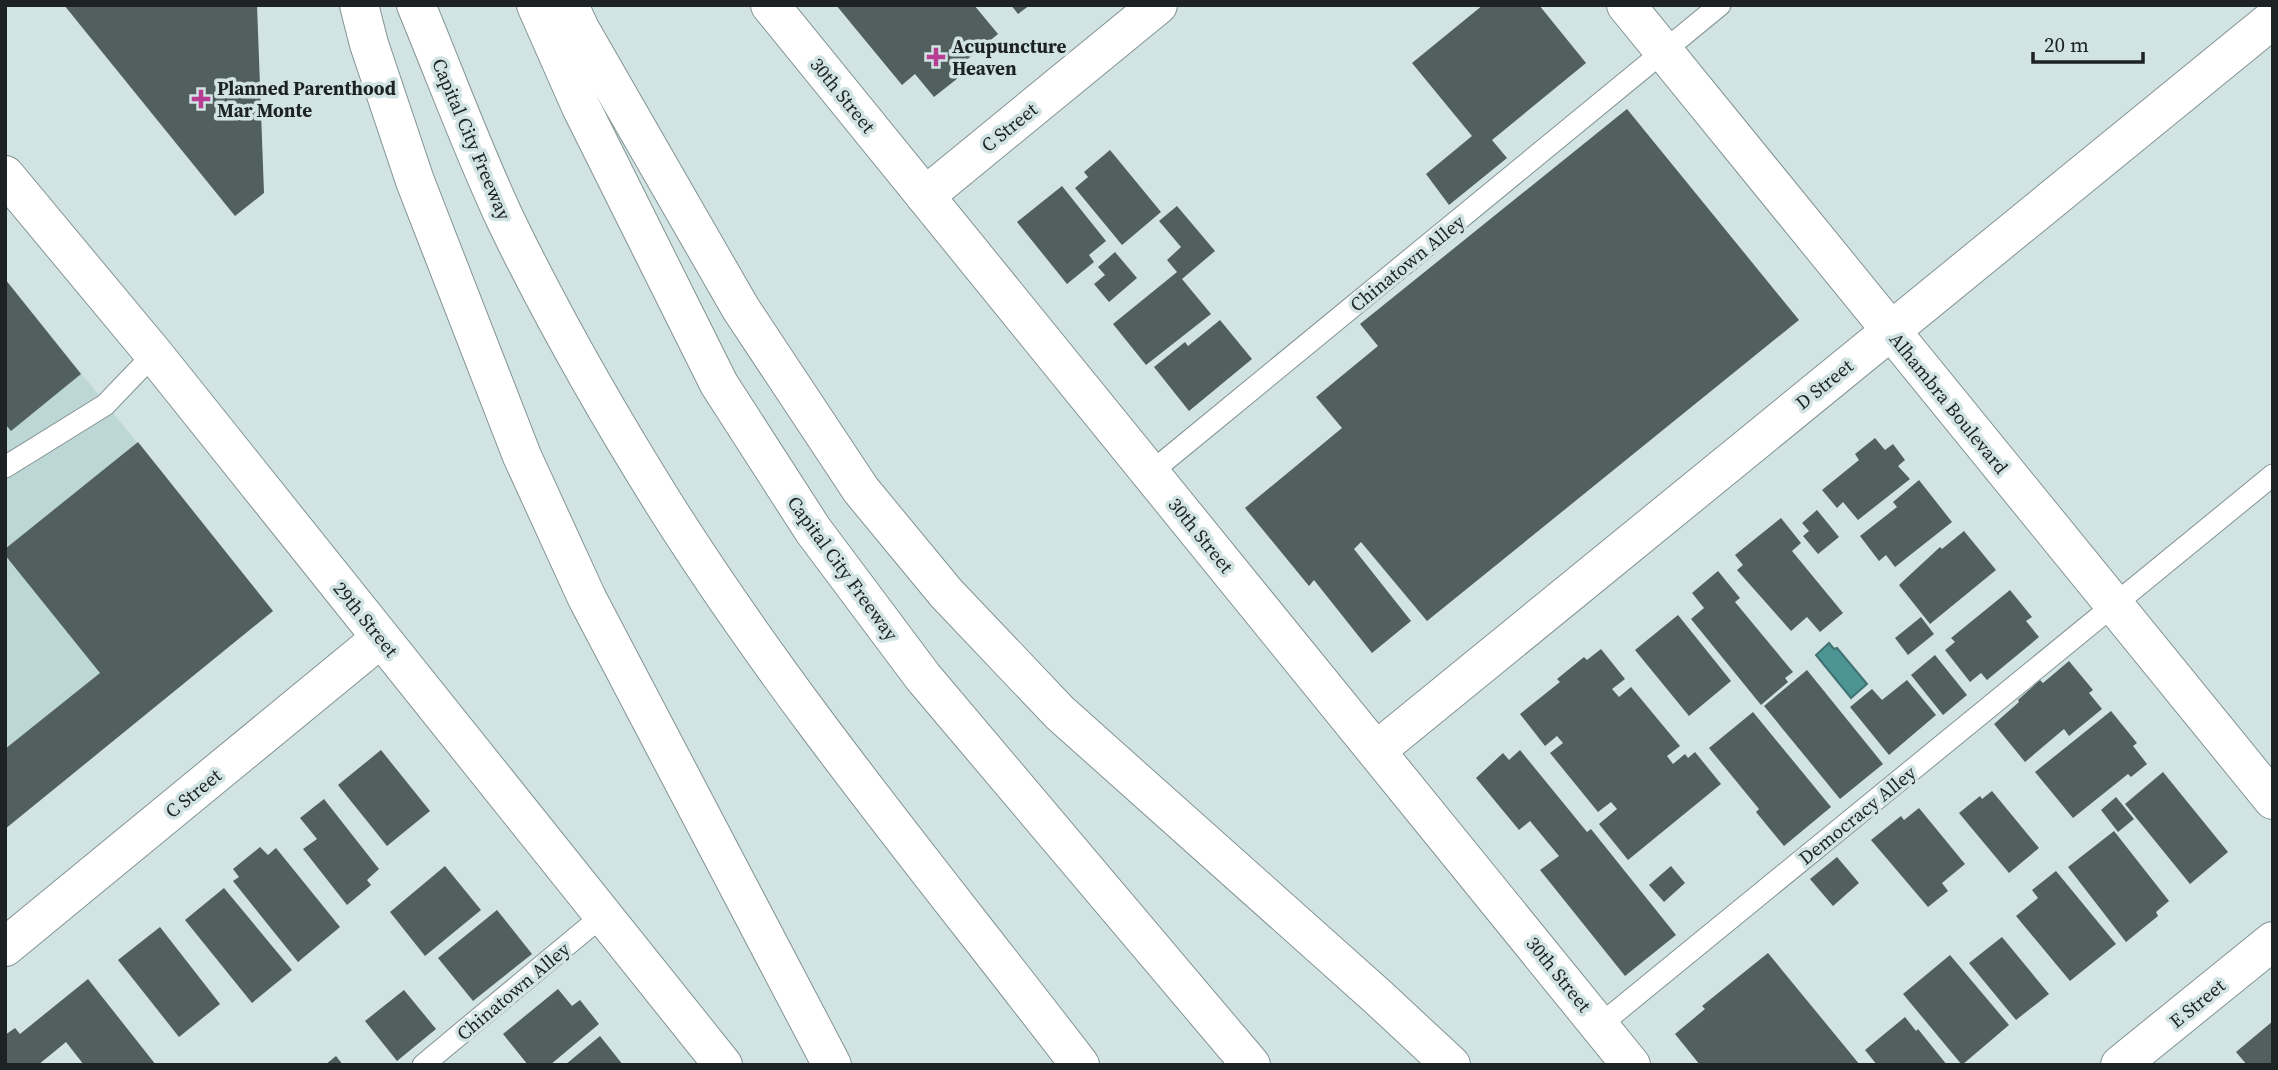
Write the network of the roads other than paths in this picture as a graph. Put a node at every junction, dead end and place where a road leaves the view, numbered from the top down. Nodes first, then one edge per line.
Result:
1 (359, 5) edge
2 (416, 5) edge
3 (536, 5) edge
4 (569, 5) edge
5 (770, 5) edge
6 (1158, 5) edge
7 (1626, 5) edge
8 (1720, 5) edge
9 (2273, 19) edge
10 (1663, 52) junction
11 (5, 175) edge
12 (925, 196) junction
13 (1891, 330) junction
14 (153, 354) junction
15 (5, 467) edge
16 (1150, 473) junction
17 (2273, 475) edge
18 (2114, 604) junction
19 (381, 638) junction
20 (1377, 750) junction
21 (2273, 800) edge
22 (602, 916) junction
23 (2273, 941) edge
24 (5, 947) edge
25 (1600, 1025) junction
26 (423, 1065) edge
27 (723, 1065) edge
28 (832, 1065) edge
29 (1080, 1065) edge
30 (1251, 1065) edge
31 (1451, 1065) edge
32 (1631, 1065) edge
33 (2120, 1065) edge

1 - 28 main road
2 - 29 main road, Capital City Freeway
3 - 30 main road, Capital City Freeway
4 - 31 main road
5 - 12 main road, 30th Street
6 - 12 main road, C Street
7 - 10 main road, Alhambra Boulevard
8 - 10 lane, Chinatown Alley
9 - 13 main road, D Street
10 - 13 main road, Alhambra Boulevard
10 - 16 lane, Chinatown Alley
11 - 14 main road, 29th Street
12 - 16 main road, 30th Street
13 - 18 main road, Alhambra Boulevard
13 - 20 main road, D Street
14 - 15 lane
14 - 19 main road, 29th Street
16 - 20 main road, 30th Street
17 - 18 lane, Democracy Alley
18 - 21 main road, Alhambra Boulevard
18 - 25 lane, Democracy Alley
19 - 22 main road, 29th Street
19 - 24 main road, C Street
20 - 25 main road, 30th Street
22 - 26 lane, Chinatown Alley
22 - 27 main road, 29th Street
23 - 33 main road, E Street
25 - 32 main road, 30th Street

